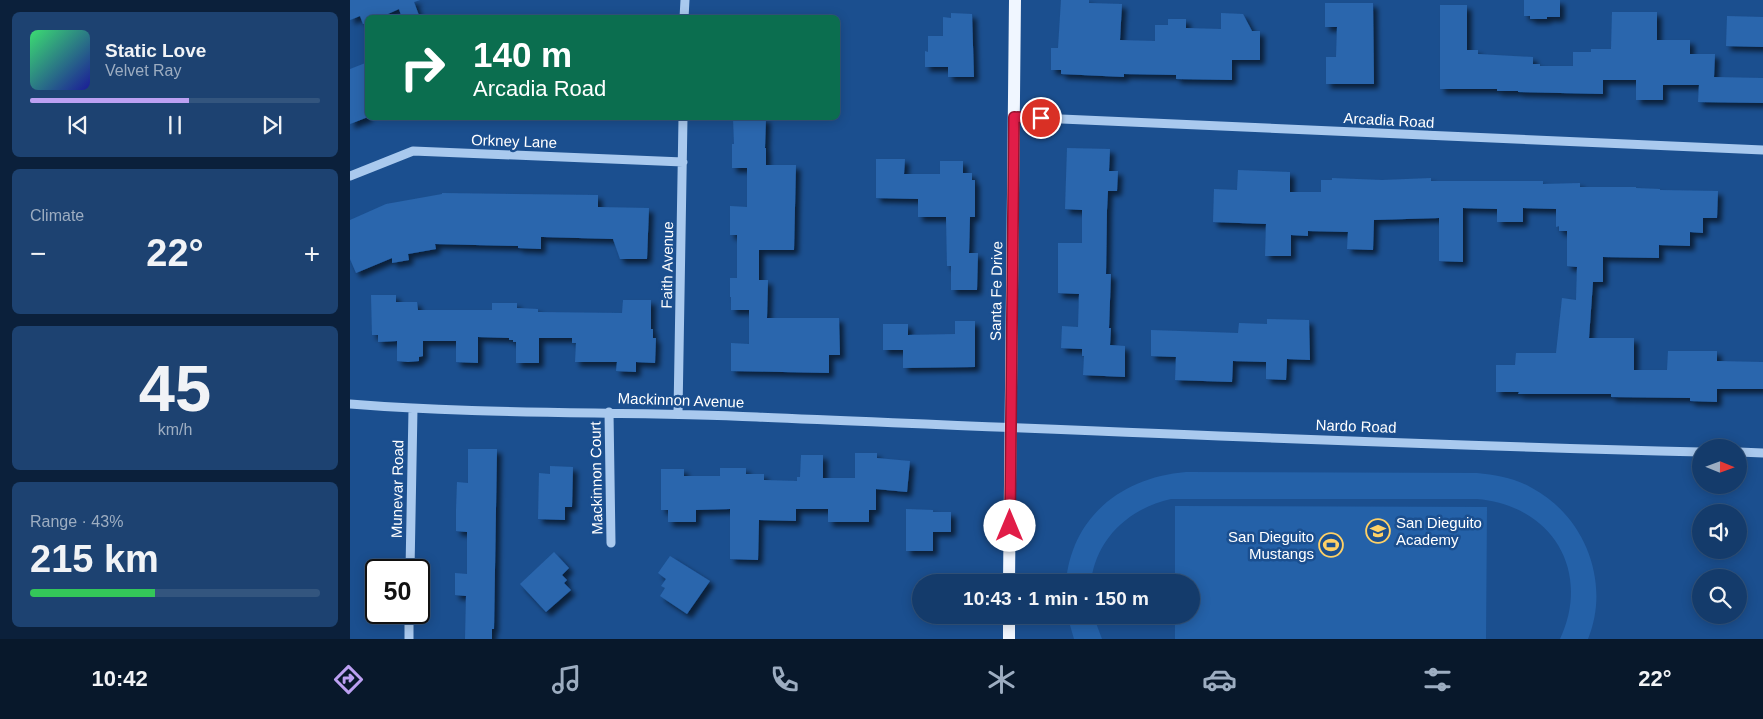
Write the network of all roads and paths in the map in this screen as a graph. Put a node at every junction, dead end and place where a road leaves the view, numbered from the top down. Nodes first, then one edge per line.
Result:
1 (684, 0) edge
2 (1015, 0) edge
3 (684, 15) edge
4 (1014, 117) junction
5 (683, 120) edge
6 (1763, 150) edge
7 (683, 162) junction
8 (350, 176) edge
9 (350, 404) edge
10 (413, 409) junction
11 (609, 412) junction
12 (678, 413) junction
13 (1010, 427) junction
14 (1692, 452) edge
15 (1748, 452) edge
16 (1763, 453) edge
17 (611, 543) dead end
18 (410, 559) edge
19 (1010, 574) edge
20 (409, 624) edge
21 (1009, 624) edge
22 (409, 639) edge
23 (1009, 639) edge

1 - 3 street
2 - 4 main road, Santa Fe Drive
4 - 6 street, Arcadia Road
4 - 13 main road, Santa Fe Drive
5 - 7 street, Faith Avenue
7 - 8 street, Orkney Lane
7 - 12 street, Faith Avenue
9 - 10 street, Mackinnon Avenue
10 - 11 street, Mackinnon Avenue
10 - 18 street, Munevar Road
11 - 12 street, Mackinnon Avenue
11 - 17 street, Mackinnon Court
12 - 13 street, Mackinnon Avenue
13 - 14 street, Nardo Road
13 - 19 main road, Santa Fe Drive
15 - 16 street
20 - 22 street
21 - 23 main road

